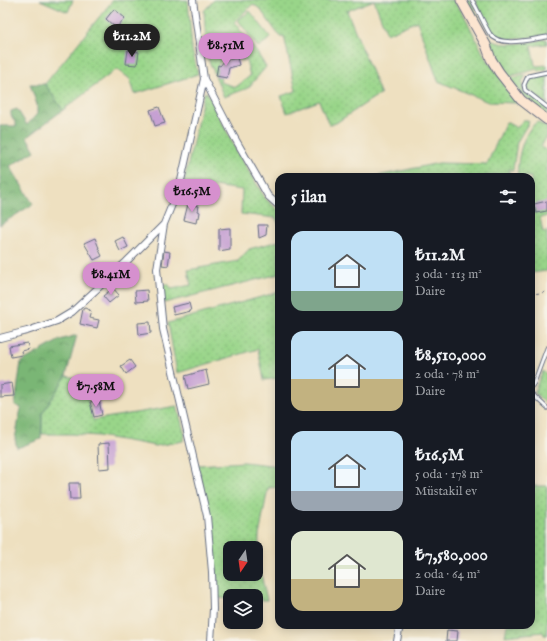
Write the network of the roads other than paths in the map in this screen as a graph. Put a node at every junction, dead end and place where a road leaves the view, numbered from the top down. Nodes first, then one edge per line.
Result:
1 (193, 0) edge
2 (461, 0) edge
3 (472, 0) edge
4 (547, 37) edge
5 (547, 72) edge
6 (204, 79) junction
7 (547, 107) edge
8 (547, 120) edge
9 (275, 202) edge
10 (164, 224) junction
11 (0, 338) edge
12 (547, 348) edge
13 (535, 380) edge
14 (535, 397) edge
15 (547, 408) edge
16 (399, 629) edge
17 (212, 641) edge
18 (397, 641) edge

1 - 6 street
2 - 8 street
3 - 4 lane
5 - 7 lane
6 - 9 street
6 - 10 street
10 - 11 street
10 - 17 street
12 - 13 lane
14 - 15 lane
16 - 18 street

